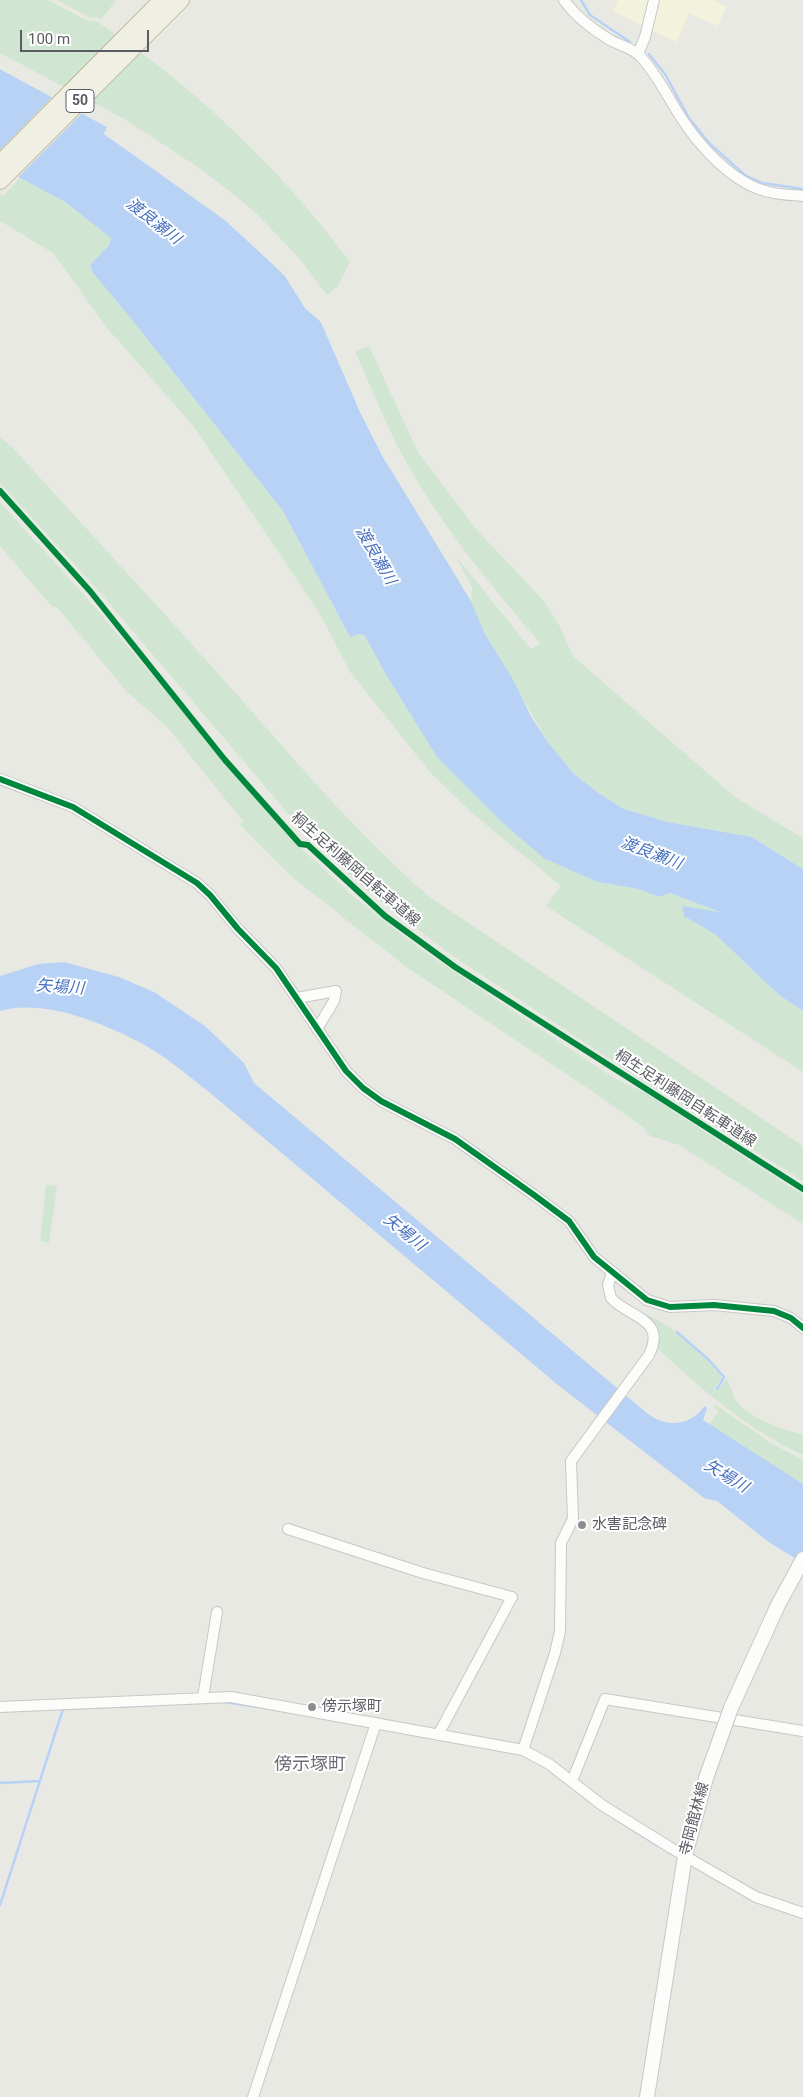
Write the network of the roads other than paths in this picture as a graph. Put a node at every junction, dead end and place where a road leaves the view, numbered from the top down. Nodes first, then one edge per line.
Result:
1 (162, 0) edge
2 (181, 0) edge
3 (564, 0) edge
4 (654, 0) edge
5 (154, 18) junction
6 (638, 54) junction
7 (0, 163) edge
8 (0, 181) edge
9 (803, 196) edge
10 (0, 779) edge
11 (298, 998) junction
12 (317, 1030) junction
13 (612, 1273) junction
14 (803, 1328) edge
15 (288, 1529) dead end
16 (803, 1559) edge
17 (217, 1612) dead end
18 (203, 1697) junction
19 (0, 1707) edge
20 (376, 1723) junction
21 (803, 1731) edge
22 (438, 1735) junction
23 (522, 1750) junction
24 (572, 1781) junction
25 (685, 1856) junction
26 (803, 1913) edge
27 (253, 2097) edge
28 (646, 2097) edge

1 - 5 highway, 50
2 - 5 highway, 50
3 - 6 street
4 - 6 street
5 - 7 highway, 50
5 - 8 highway, 50
6 - 9 street
10 - 11 street
11 - 12 street
11 - 12 street
12 - 13 street
13 - 14 street
13 - 23 street
15 - 22 street
16 - 25 main road, 寺岡館林線, bridge
17 - 18 street
18 - 19 street
18 - 20 street
20 - 22 street
20 - 27 street
21 - 24 street
22 - 23 street
23 - 24 street
24 - 25 street
25 - 26 street
25 - 28 main road, 寺岡館林線

